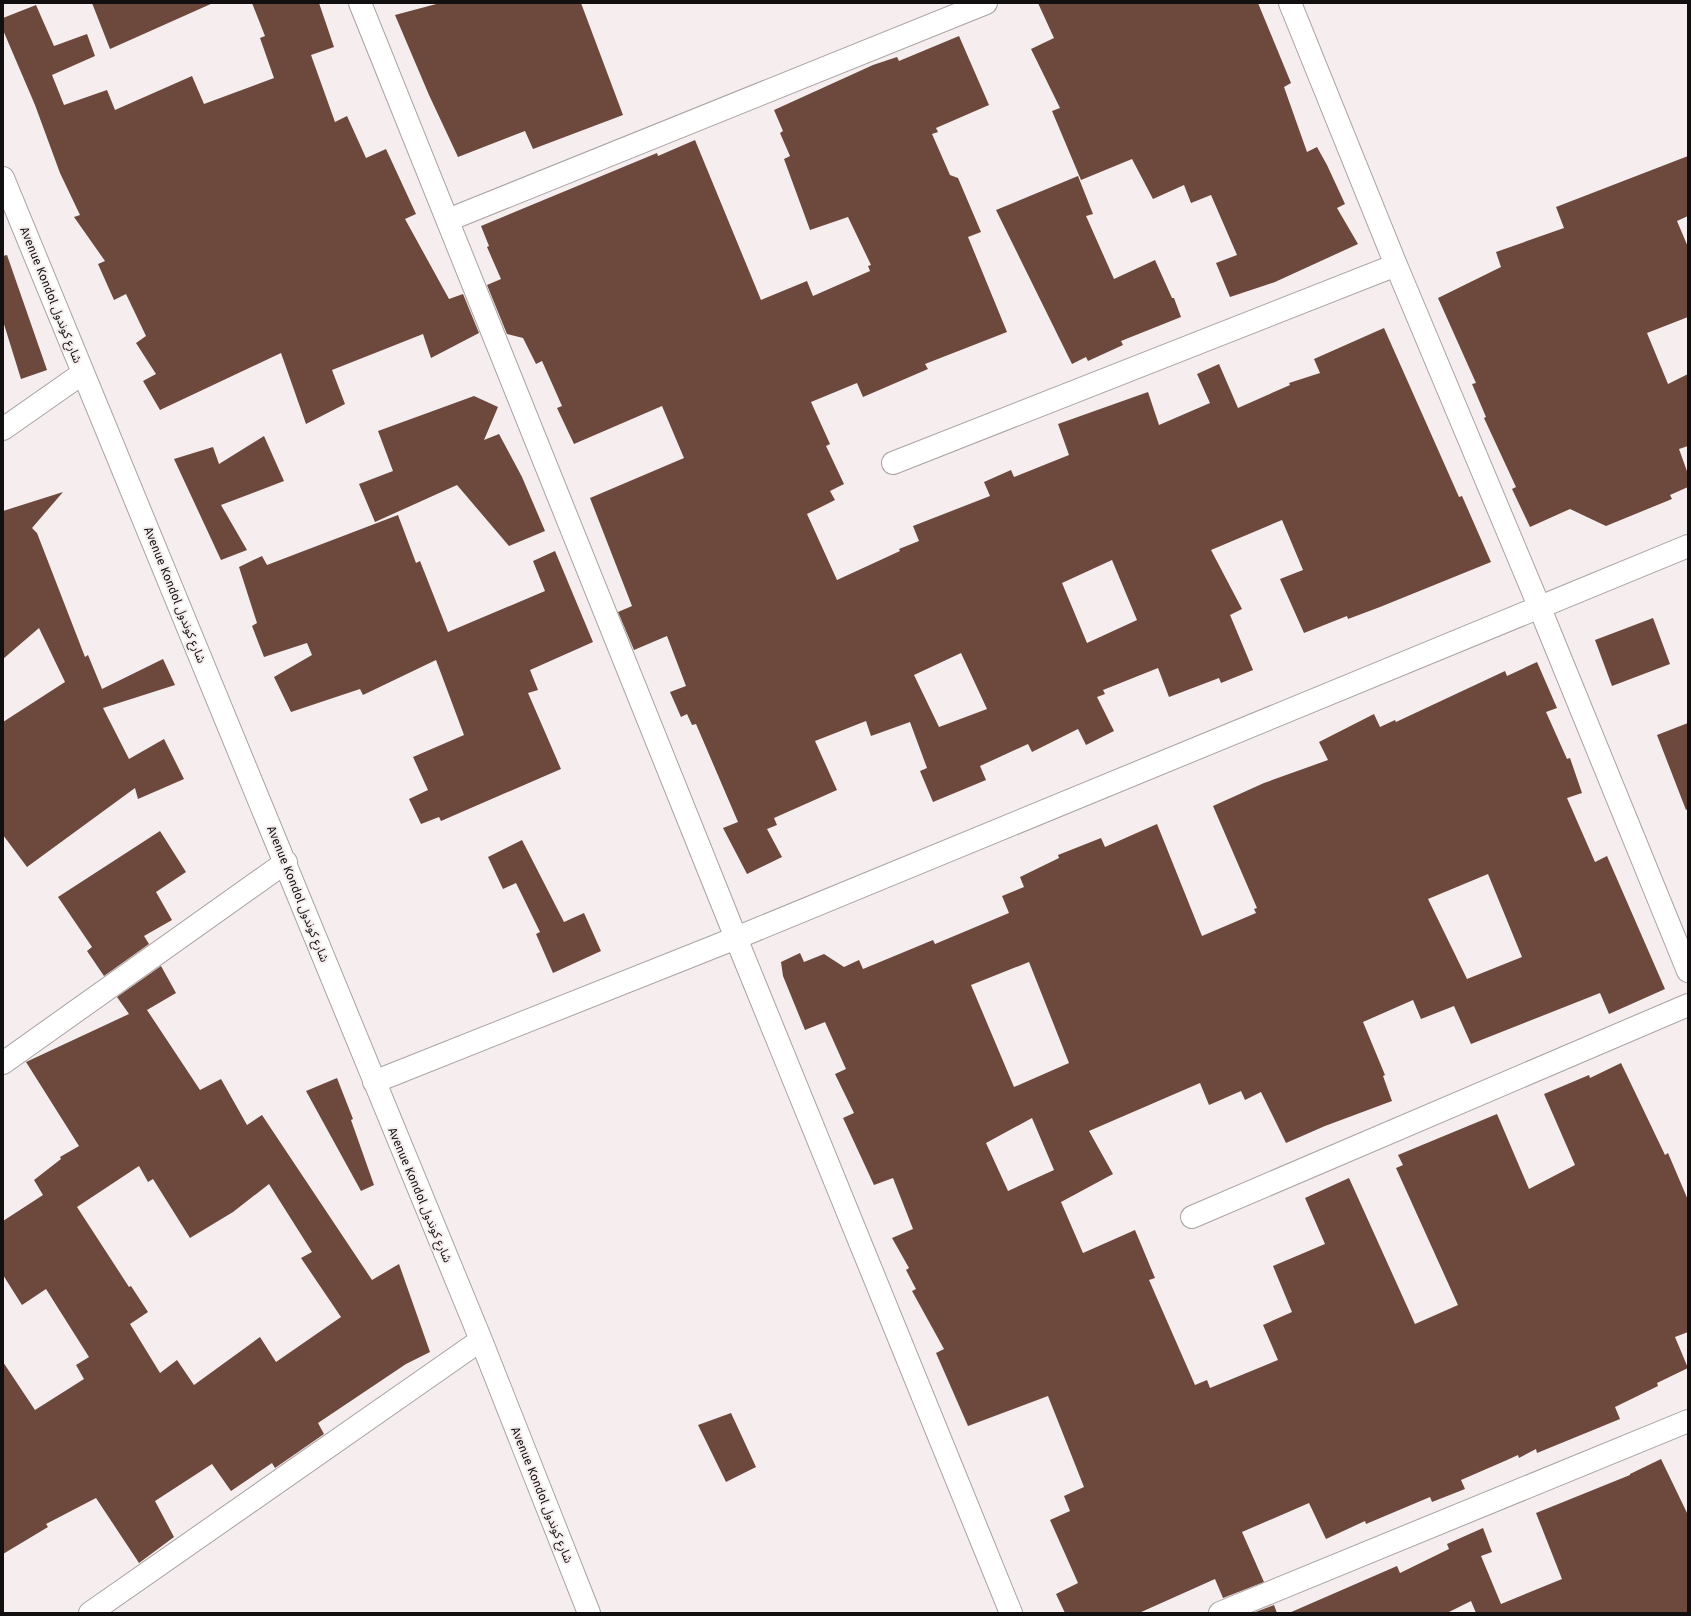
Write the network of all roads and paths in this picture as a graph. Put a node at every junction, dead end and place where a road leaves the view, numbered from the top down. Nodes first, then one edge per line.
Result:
1 (360, 3) edge
2 (986, 3) edge
3 (1290, 3) edge
4 (3, 178) edge
5 (448, 220) junction
6 (1396, 265) junction
7 (83, 373) junction
8 (3, 429) edge
9 (893, 463) dead end
10 (1688, 546) edge
11 (1539, 606) junction
12 (286, 862) junction
13 (736, 938) junction
14 (1688, 971) edge
15 (1688, 1005) edge
16 (3, 1063) edge
17 (374, 1082) junction
18 (1192, 1217) dead end
19 (481, 1340) junction
20 (1688, 1421) edge
21 (90, 1613) edge
22 (589, 1613) edge
23 (1011, 1613) edge
24 (1220, 1613) edge

1 - 5 street
2 - 5 street
3 - 6 street
4 - 7 street, Avenue Kondol شارع كوندول
5 - 13 street
6 - 9 street
6 - 11 street
7 - 8 street
7 - 12 street, Avenue Kondol شارع كوندول
10 - 11 street
11 - 13 street
11 - 14 street
12 - 16 street
12 - 17 street, Avenue Kondol شارع كوندول
13 - 17 street
13 - 23 street
15 - 18 street
17 - 19 street, Avenue Kondol شارع كوندول
19 - 21 street
19 - 22 street, Avenue Kondol شارع كوندول
20 - 24 street

